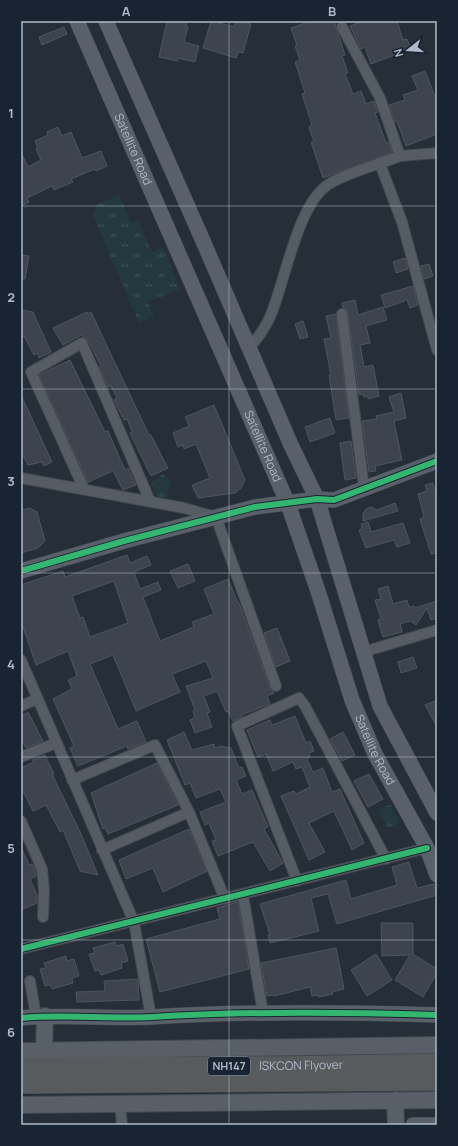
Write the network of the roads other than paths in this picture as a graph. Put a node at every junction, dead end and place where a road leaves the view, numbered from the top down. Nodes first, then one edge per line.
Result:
1 (78, 21) edge
2 (106, 21) edge
3 (342, 27) dead end
4 (437, 153) edge
5 (400, 156) junction
6 (380, 164) junction
7 (342, 314) dead end
8 (250, 347) junction
9 (437, 350) edge
10 (437, 452) edge
11 (437, 461) edge
12 (21, 478) edge
13 (363, 480) junction
14 (84, 490) junction
15 (317, 499) junction
16 (150, 501) junction
17 (288, 504) junction
18 (216, 517) junction
19 (21, 571) edge
20 (437, 630) edge
21 (363, 652) junction
22 (21, 660) edge
23 (276, 686) dead end
24 (37, 699) junction
25 (21, 706) edge
26 (56, 742) junction
27 (21, 757) edge
28 (72, 780) junction
29 (189, 812) junction
30 (437, 813) edge
31 (21, 821) edge
32 (427, 848) junction
33 (102, 850) junction
34 (386, 859) junction
35 (437, 876) edge
36 (297, 881) junction
37 (243, 895) junction
38 (225, 899) junction
39 (43, 916) dead end
40 (134, 922) junction
41 (21, 949) edge
42 (30, 981) dead end
43 (263, 1013) junction
44 (41, 1016) junction
45 (437, 1016) edge
46 (151, 1017) junction
47 (21, 1018) edge
48 (437, 1045) edge
49 (44, 1050) junction
50 (21, 1051) edge
51 (437, 1063) edge
52 (21, 1067) edge
53 (437, 1081) edge
54 (21, 1084) edge
55 (395, 1100) junction
56 (437, 1100) edge
57 (120, 1103) junction
58 (21, 1105) edge
59 (122, 1125) edge
60 (396, 1125) edge
61 (412, 1125) edge
62 (437, 1125) edge

1 - 17 main road, Satellite Road
2 - 8 main road, Satellite Road
3 - 5 street
4 - 5 street
5 - 6 street
6 - 8 street
6 - 9 street
7 - 13 street
8 - 15 main road, Satellite Road
10 - 13 main road
11 - 15 main road
12 - 14 street
13 - 15 main road
14 - 16 street
14 - 16 street
15 - 17 main road
15 - 21 main road, Satellite Road
16 - 18 street
17 - 18 main road
17 - 32 main road, Satellite Road
18 - 19 main road
18 - 23 street
20 - 21 street
21 - 30 main road, Satellite Road
22 - 24 street
24 - 25 street
24 - 26 street
26 - 27 street
26 - 28 street
28 - 29 street
28 - 33 street
29 - 33 street
29 - 38 street
31 - 39 street
32 - 34 street
32 - 35 main road, Satellite Road
33 - 40 street
34 - 36 street
34 - 36 street
36 - 37 street
37 - 38 street
37 - 43 street
38 - 40 street
40 - 41 street
40 - 46 street
42 - 44 street
43 - 45 main road
43 - 46 main road
44 - 46 main road
44 - 47 main road
44 - 49 main road
48 - 49 main road
49 - 50 main road
51 - 52 highway, ISKCON Flyover / NH147
53 - 54 highway, ISKCON Flyover / NH147
55 - 56 main road
55 - 57 main road
55 - 60 main road
57 - 58 main road
57 - 59 street
61 - 62 main road

